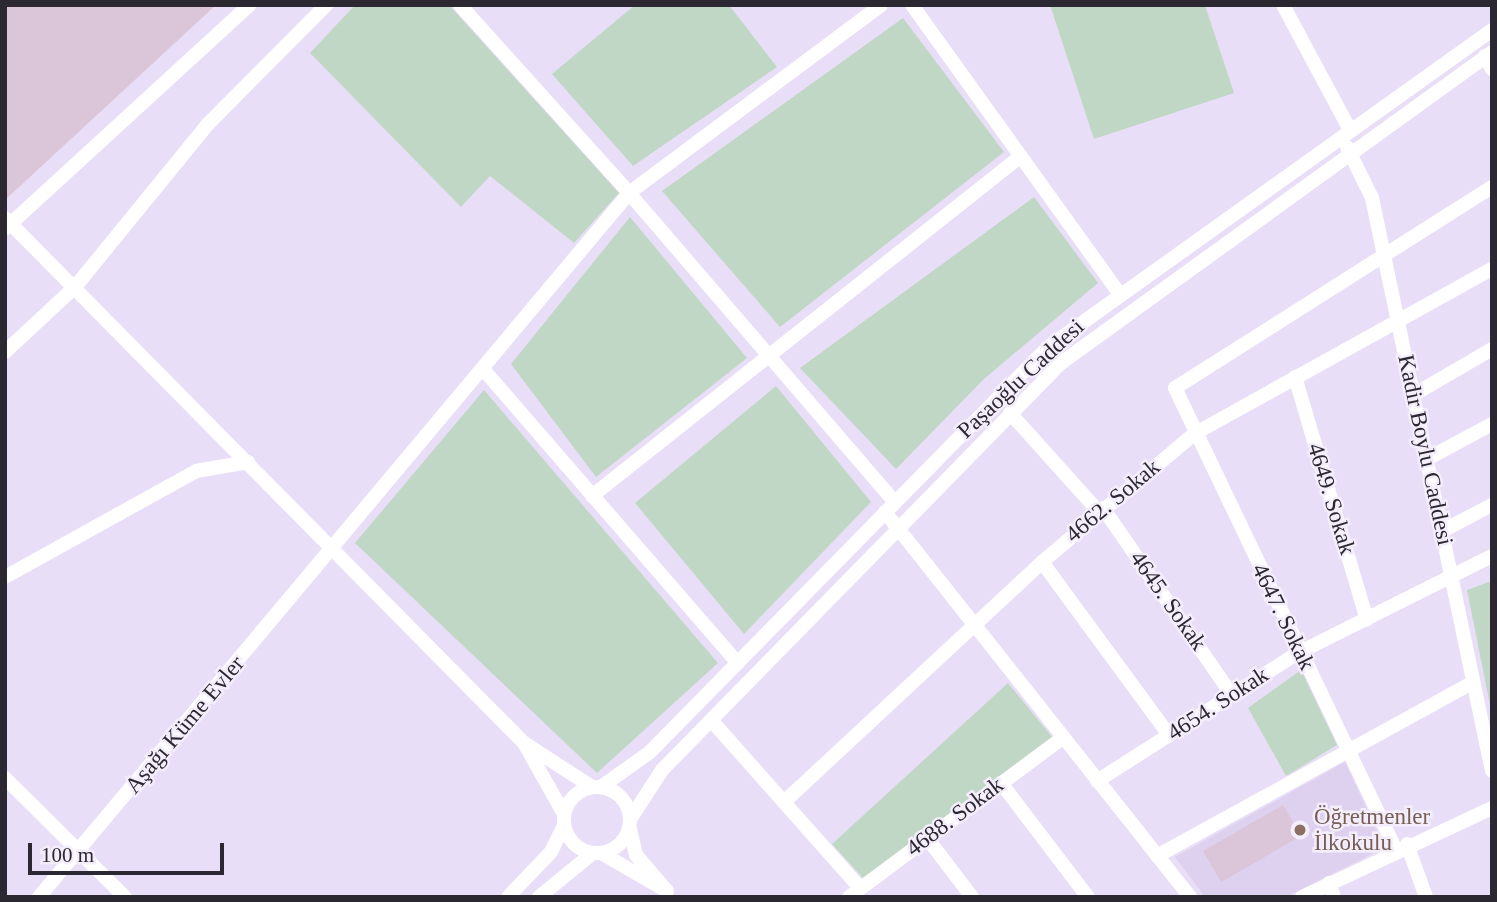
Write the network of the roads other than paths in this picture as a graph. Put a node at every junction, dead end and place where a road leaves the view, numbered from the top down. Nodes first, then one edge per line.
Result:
1 (249, 5) edge
2 (326, 5) edge
3 (460, 5) edge
4 (881, 5) edge
5 (912, 5) edge
6 (1283, 5) edge
7 (1492, 30) edge
8 (1490, 59) edge
9 (1345, 133) junction
10 (1351, 152) junction
11 (1021, 156) junction
12 (1492, 187) edge
13 (629, 193) junction
14 (7, 223) edge
15 (1384, 256) junction
16 (1492, 269) edge
17 (75, 287) junction
18 (1119, 293) junction
19 (1398, 323) junction
20 (1492, 349) edge
21 (5, 352) edge
22 (768, 356) junction
23 (483, 369) junction
24 (1295, 377) junction
25 (1413, 395) junction
26 (1010, 413) junction
27 (1492, 424) edge
28 (1194, 434) junction
29 (1427, 459) junction
30 (248, 462) junction
31 (592, 496) junction
32 (1492, 505) edge
33 (890, 507) junction
34 (1101, 510) junction
35 (896, 530) junction
36 (1442, 531) junction
37 (330, 553) junction
38 (1492, 556) edge
39 (1041, 562) junction
40 (5, 577) edge
41 (1452, 579) junction
42 (1367, 620) junction
43 (972, 627) junction
44 (1300, 652) junction
45 (738, 663) junction
46 (1473, 681) junction
47 (1232, 695) junction
48 (711, 720) junction
49 (1169, 735) junction
50 (1062, 738) junction
51 (524, 743) junction
52 (1346, 747) junction
53 (1491, 766) edge
54 (5, 778) edge
55 (1097, 782) junction
56 (1001, 783) junction
57 (596, 787) junction
58 (784, 802) junction
59 (1492, 808) edge
60 (564, 820) junction
61 (631, 824) junction
62 (927, 838) junction
63 (1401, 847) junction
64 (79, 850) junction
65 (597, 852) junction
66 (1157, 856) junction
67 (1331, 890) edge
68 (855, 892) edge
69 (671, 894) edge
70 (39, 897) edge
71 (125, 897) edge
72 (508, 897) edge
73 (540, 897) edge
74 (972, 897) edge
75 (1088, 897) edge
76 (1191, 897) edge
77 (1302, 897) edge
78 (1426, 897) edge

1 - 14 street
2 - 17 street
3 - 13 street
4 - 13 street, Aşağı Küme Evler
5 - 11 street
6 - 9 street, Kadir Boylu Caddesi
7 - 9 street, Paşaoğlu Caddesi
8 - 10 street, Paşaoğlu Caddesi
9 - 10 street, Kadir Boylu Caddesi
9 - 18 street, Paşaoğlu Caddesi
10 - 15 street, Kadir Boylu Caddesi
10 - 26 street, Paşaoğlu Caddesi
11 - 18 street
11 - 22 street
12 - 15 street
13 - 22 street
13 - 23 street, Aşağı Küme Evler
14 - 17 street
15 - 19 street, Kadir Boylu Caddesi
15 - 28 street, 4647. Sokak
16 - 19 street, 4662. Sokak
17 - 21 street
17 - 30 street
18 - 33 street, Paşaoğlu Caddesi
19 - 24 street, 4662. Sokak
19 - 25 street, Kadir Boylu Caddesi
20 - 25 street
22 - 31 street
22 - 33 street
23 - 31 street
23 - 37 street, Aşağı Küme Evler
24 - 28 street, 4662. Sokak
24 - 42 street, 4649. Sokak
25 - 29 street, Kadir Boylu Caddesi
26 - 34 street, 4645. Sokak
26 - 35 street, Paşaoğlu Caddesi
27 - 29 street
28 - 34 street, 4662. Sokak
28 - 44 street, 4647. Sokak
29 - 36 street, Kadir Boylu Caddesi
30 - 37 street
30 - 40 street
31 - 45 street
32 - 36 street
33 - 35 street
33 - 45 street, Paşaoğlu Caddesi
34 - 39 street, 4662. Sokak
34 - 47 street, 4645. Sokak
35 - 43 street
35 - 48 street, Paşaoğlu Caddesi
36 - 41 street, Kadir Boylu Caddesi
37 - 51 street
37 - 64 street, Aşağı Küme Evler
38 - 41 street, 4654. Sokak
39 - 43 street, 4662. Sokak
39 - 49 street
41 - 42 street, 4654. Sokak
41 - 46 street, Kadir Boylu Caddesi
42 - 44 street, 4654. Sokak
43 - 50 street
43 - 58 street, 4662. Sokak
44 - 47 street, 4654. Sokak
44 - 52 street, 4647. Sokak
45 - 57 street, Paşaoğlu Caddesi
46 - 52 street
46 - 53 street, Kadir Boylu Caddesi
47 - 49 street, 4654. Sokak
48 - 58 street
48 - 61 street, Paşaoğlu Caddesi
49 - 55 street, 4654. Sokak
50 - 55 street
50 - 56 street, 4688. Sokak
51 - 57 street
51 - 60 street
52 - 63 street, 4647. Sokak
52 - 66 street
54 - 64 street
55 - 66 street
56 - 62 street, 4688. Sokak
56 - 75 street
57 - 60 street
57 - 61 street
58 - 68 street
59 - 63 street
60 - 65 street
60 - 72 street
61 - 65 street
61 - 69 street
62 - 68 street, 4688. Sokak
62 - 74 street
63 - 67 street
63 - 78 street, 4647. Sokak
64 - 70 street, Aşağı Küme Evler
64 - 71 street
65 - 69 street
65 - 73 street
66 - 76 street
67 - 77 street

